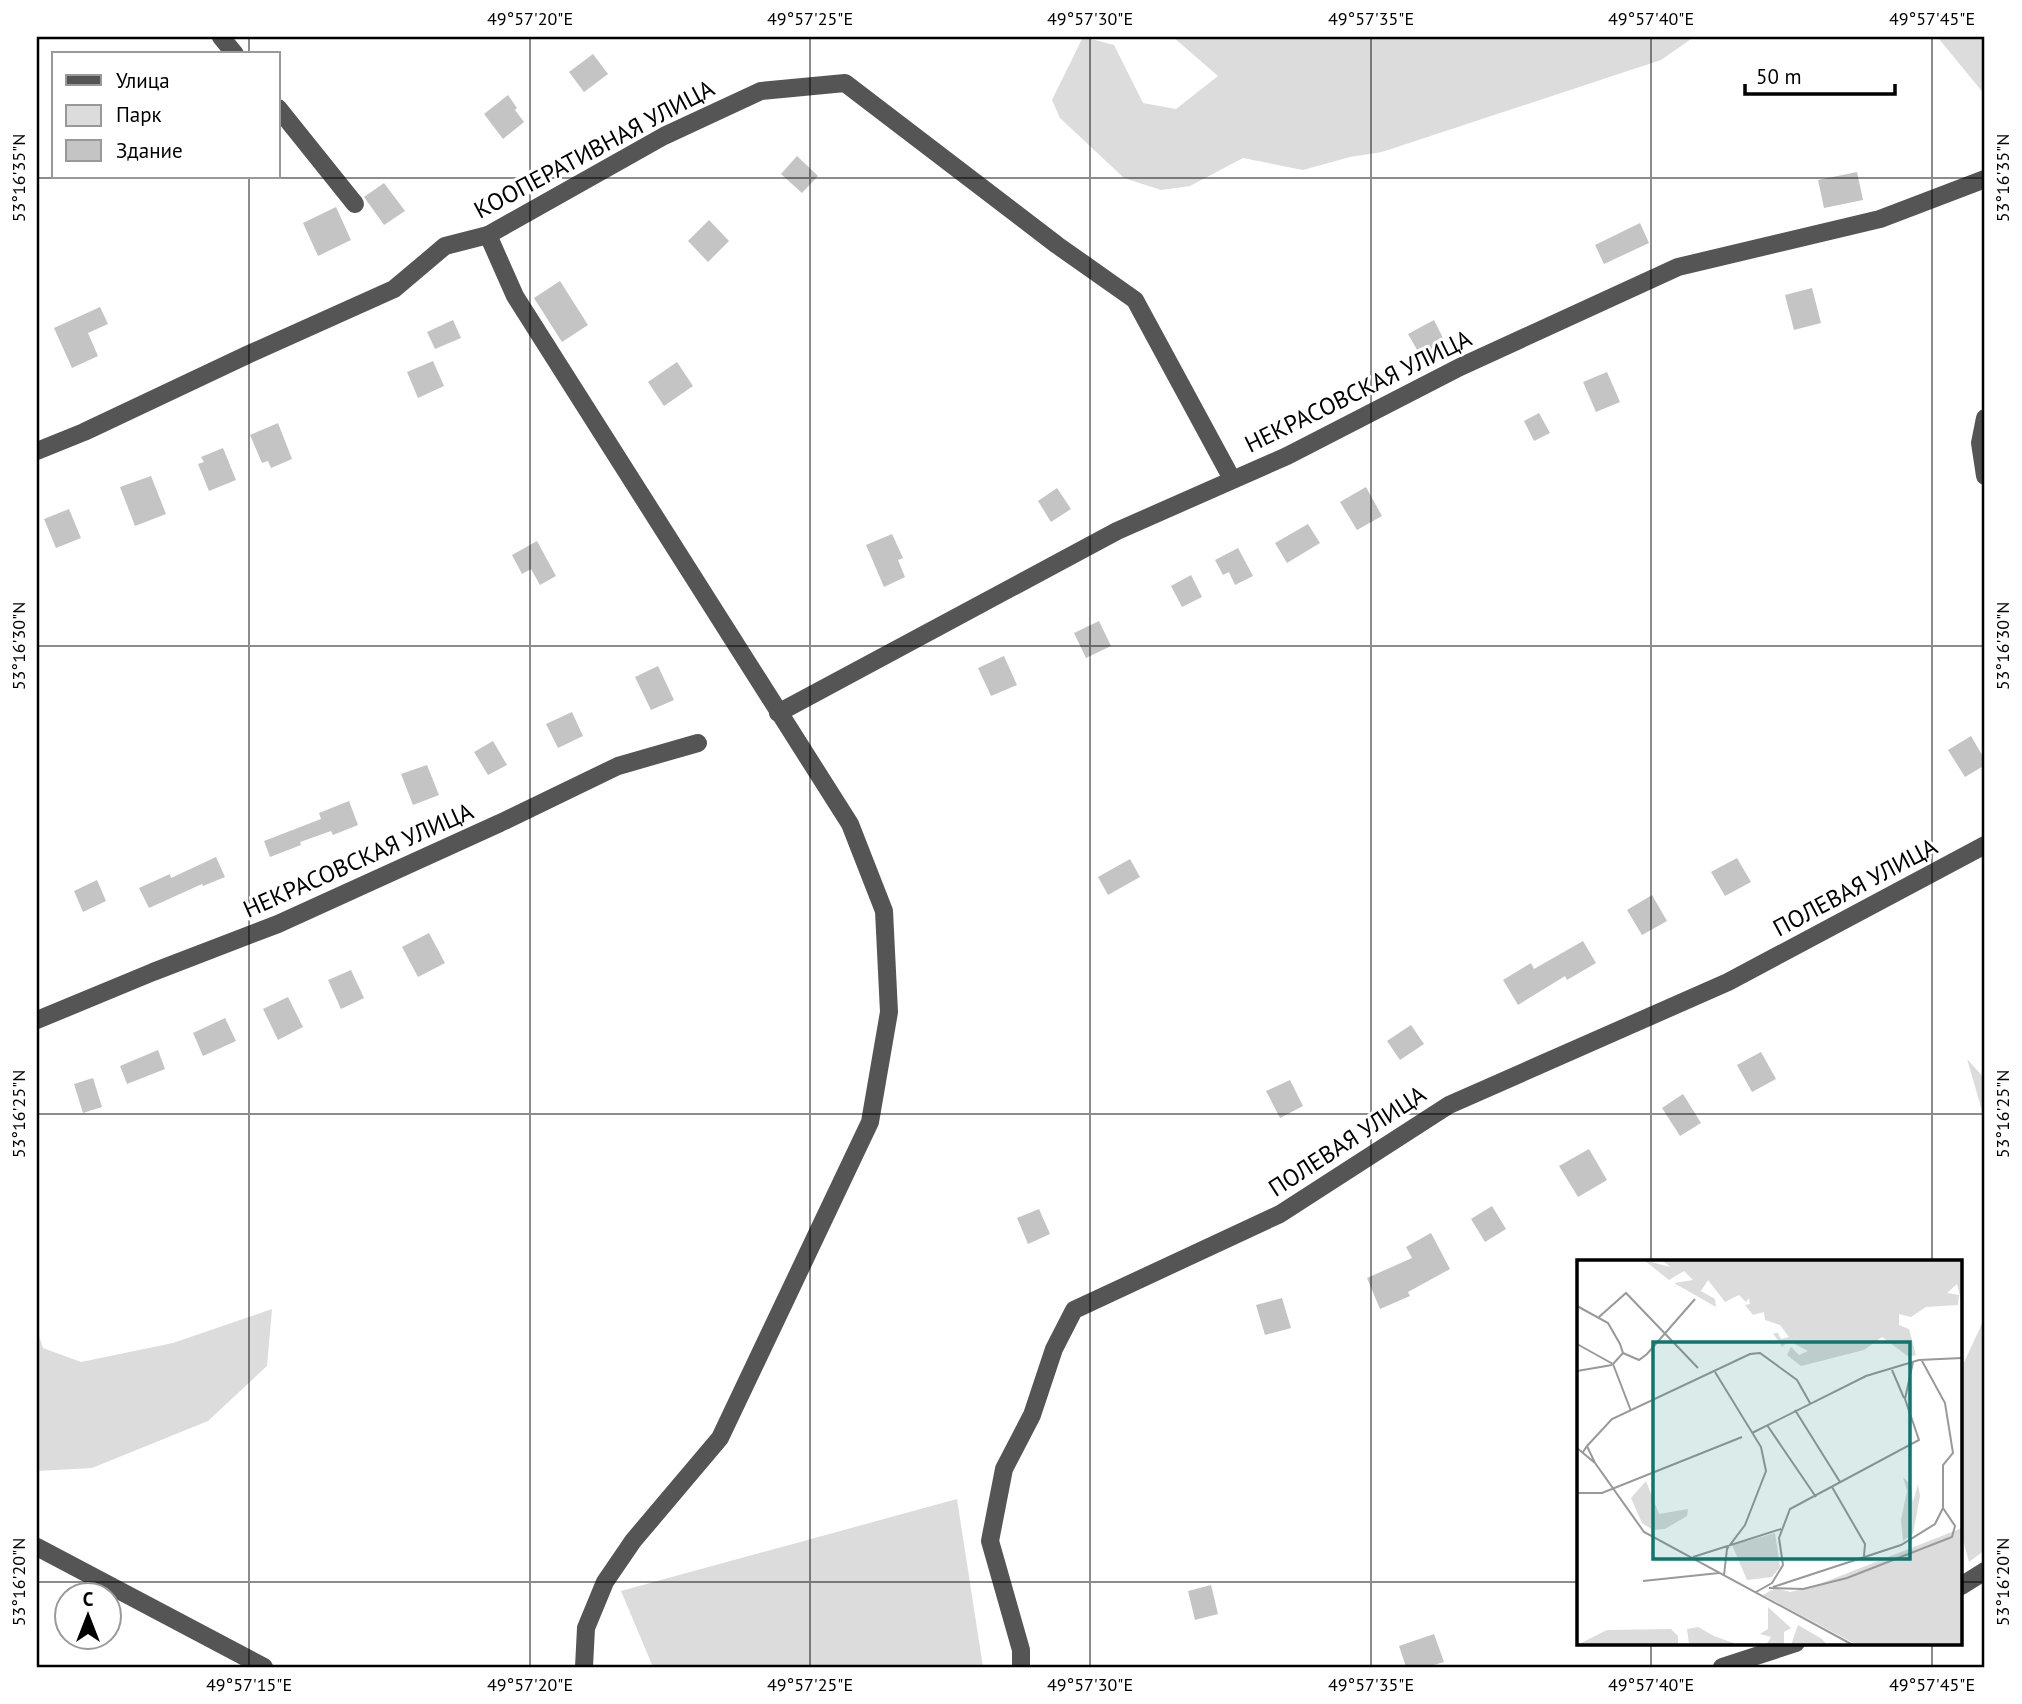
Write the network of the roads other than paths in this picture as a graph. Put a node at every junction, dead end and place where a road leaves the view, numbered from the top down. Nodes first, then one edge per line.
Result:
1 (221, 37) edge
2 (233, 52) edge
3 (280, 110) edge
4 (1985, 179) edge
5 (355, 204) dead end
6 (488, 235) junction
7 (1985, 418) edge
8 (37, 451) edge
9 (1985, 476) edge
10 (1232, 479) junction
11 (778, 713) junction
12 (698, 743) dead end
13 (1985, 845) edge
14 (37, 1020) edge
15 (37, 1547) edge
16 (1985, 1571) edge
17 (1962, 1585) edge
18 (1793, 1644) edge
19 (264, 1667) edge
20 (584, 1667) edge
21 (1021, 1667) edge
22 (1722, 1667) edge

1 - 2 street
3 - 5 street
4 - 10 street, НЕКРАСОВСКАЯ УЛИЦА
6 - 8 street, КООПЕРАТИВНАЯ УЛИЦА
6 - 10 street, КООПЕРАТИВНАЯ УЛИЦА
6 - 11 street
7 - 9 street
10 - 11 street, НЕКРАСОВСКАЯ УЛИЦА
11 - 20 street
12 - 14 street, НЕКРАСОВСКАЯ УЛИЦА
13 - 21 street, ПОЛЕВАЯ УЛИЦА
15 - 19 street
16 - 17 street
18 - 22 street

